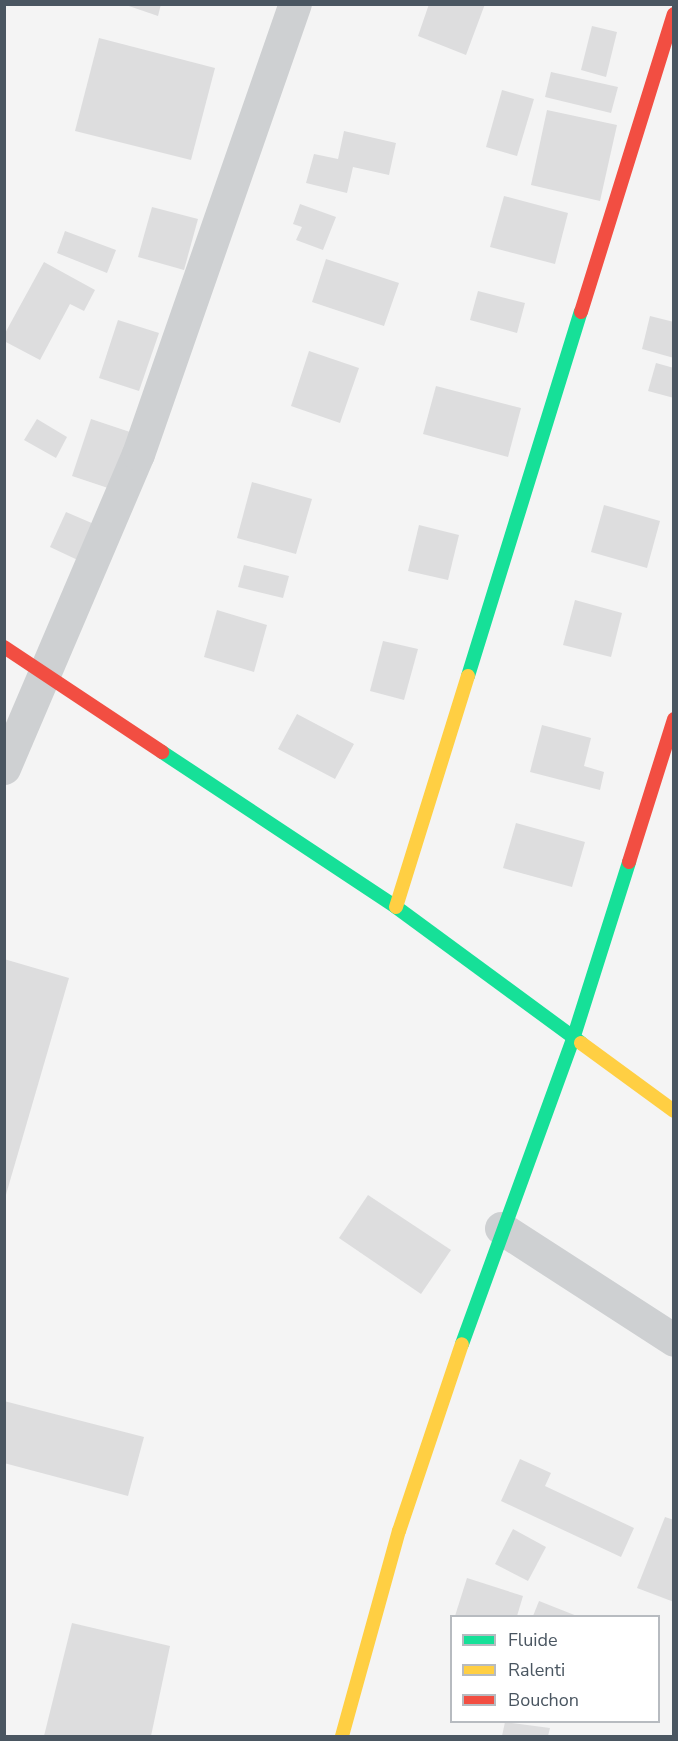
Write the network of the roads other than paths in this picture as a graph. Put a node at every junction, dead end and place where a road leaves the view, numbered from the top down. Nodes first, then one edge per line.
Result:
1 (295, 4) edge
2 (674, 14) edge
3 (4, 647) edge
4 (45, 678) junction
5 (674, 719) edge
6 (4, 768) edge
7 (396, 907) junction
8 (573, 1039) junction
9 (674, 1111) edge
10 (501, 1228) junction
11 (674, 1340) edge
12 (342, 1737) edge

1 - 4 street
2 - 7 street
3 - 4 street
4 - 6 street
4 - 7 street
5 - 8 street
7 - 8 street
8 - 9 street
8 - 10 street
10 - 11 street
10 - 12 street

